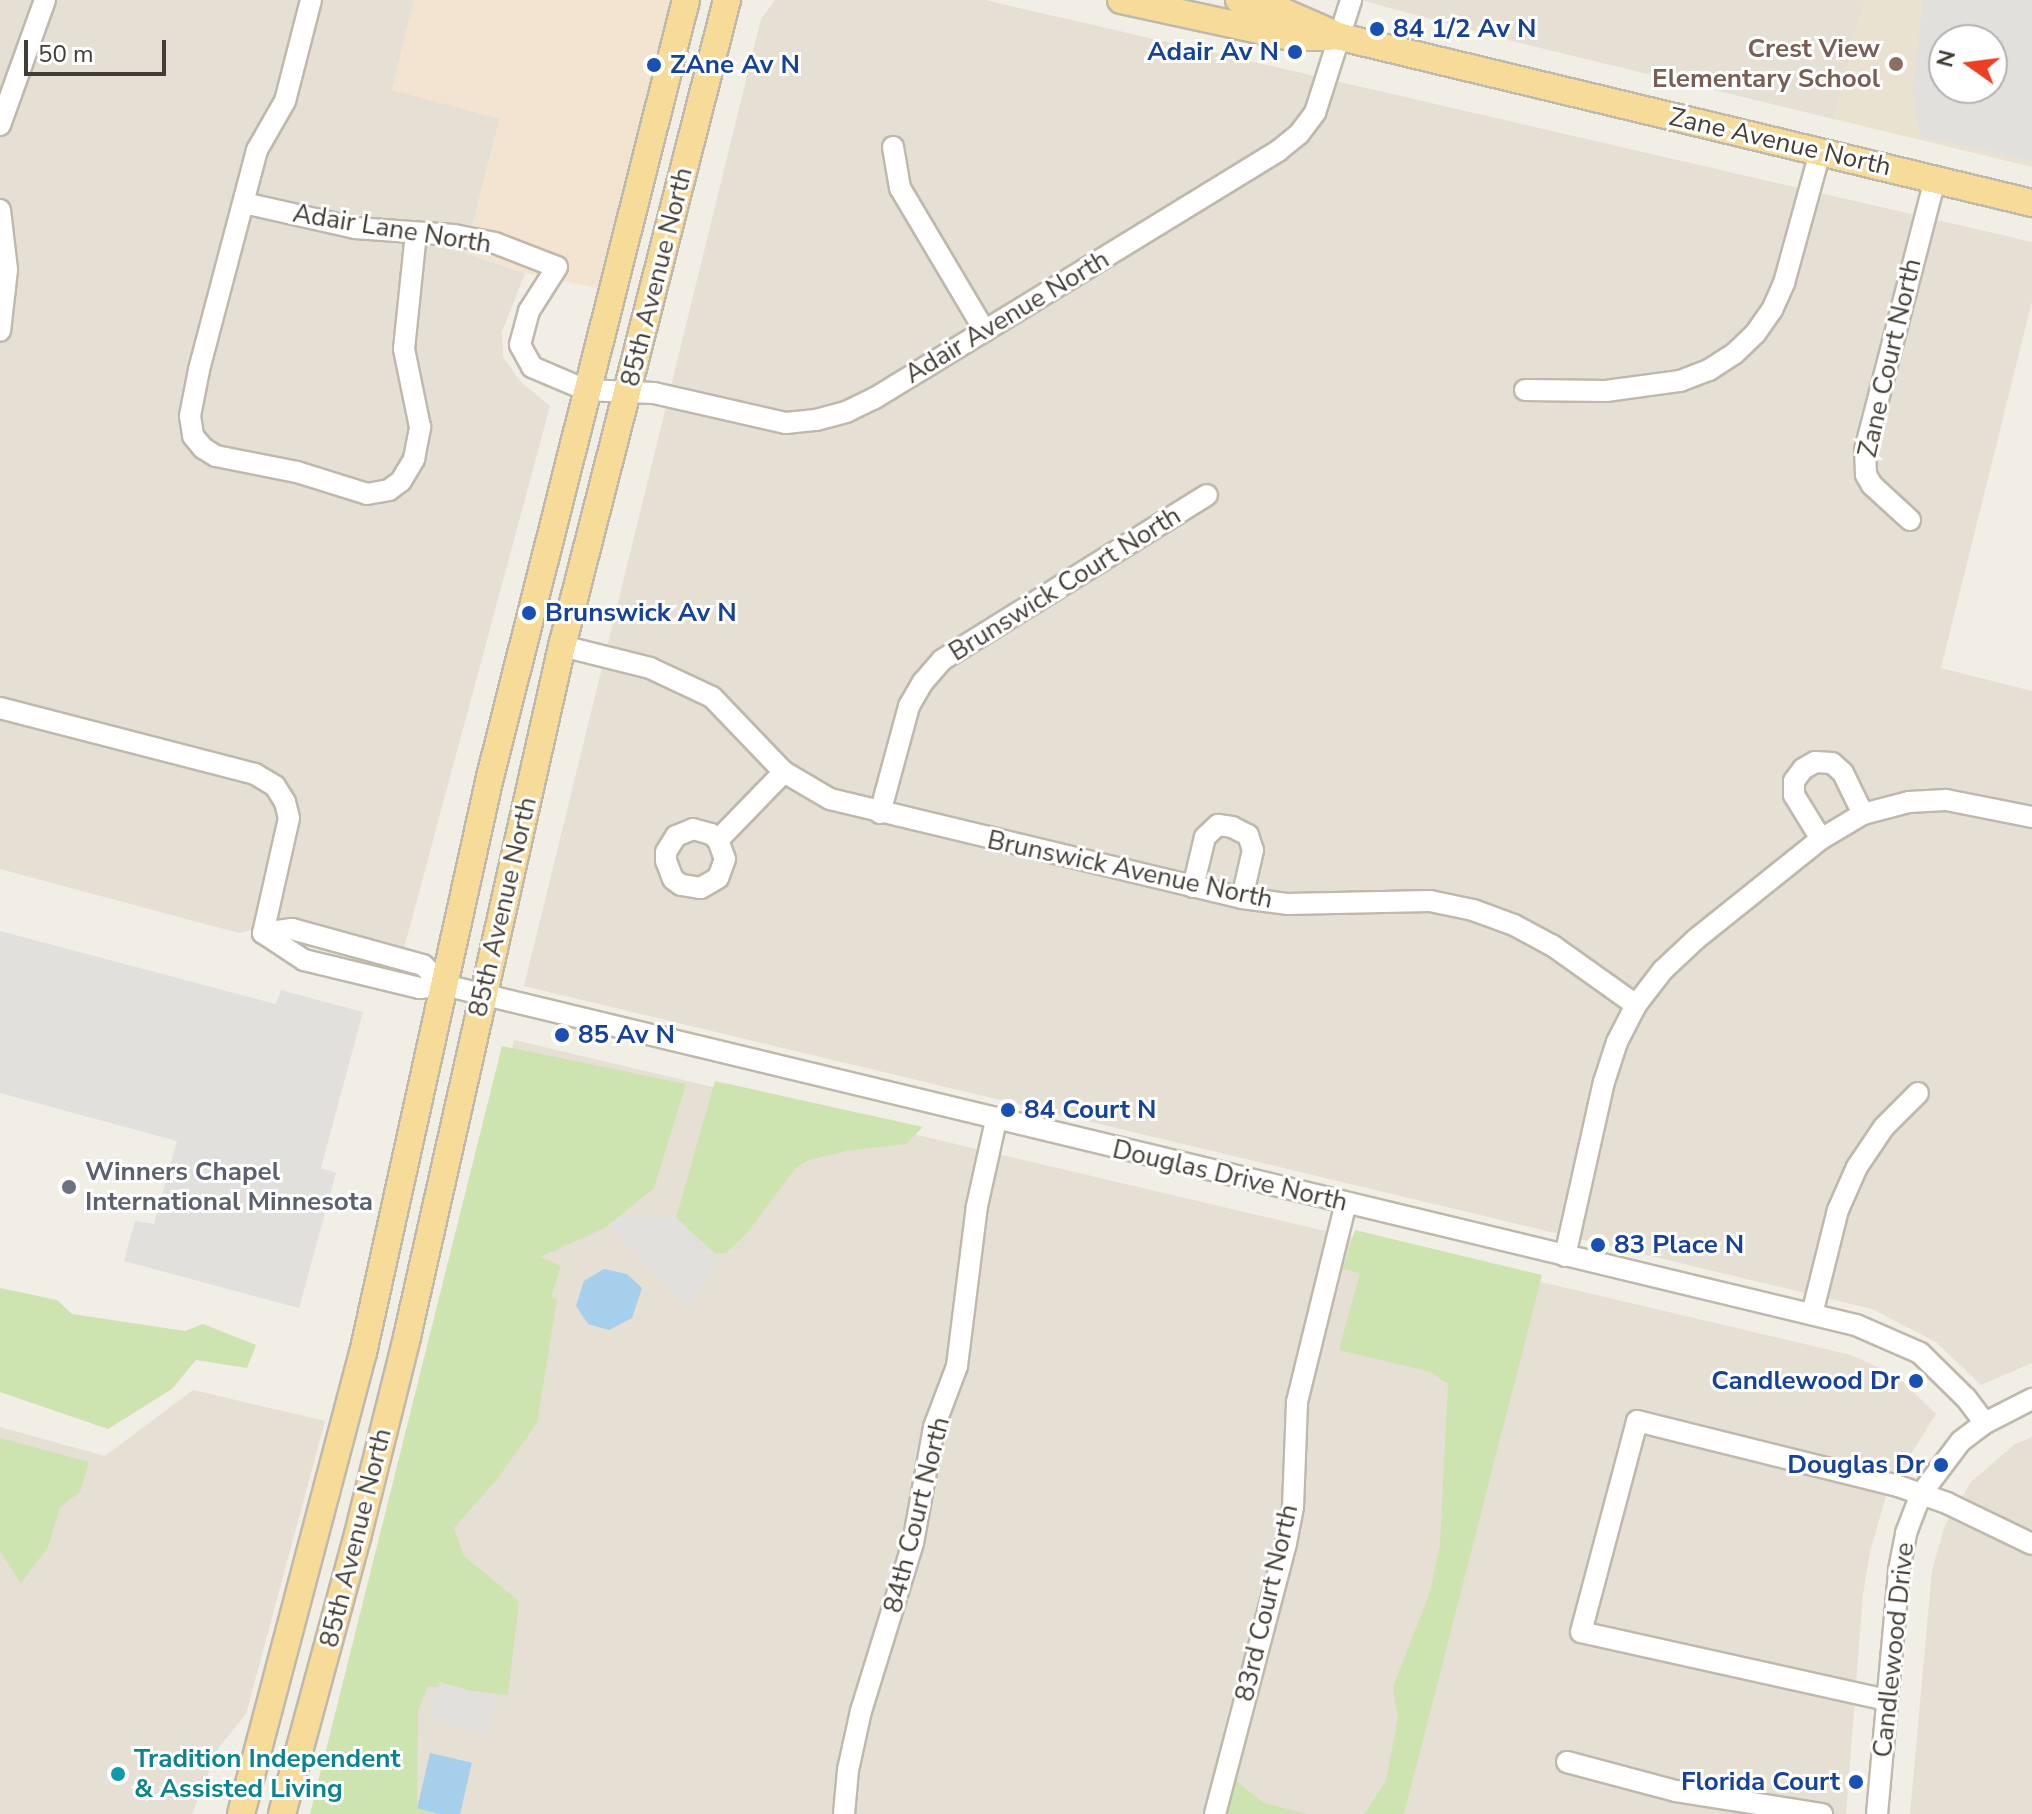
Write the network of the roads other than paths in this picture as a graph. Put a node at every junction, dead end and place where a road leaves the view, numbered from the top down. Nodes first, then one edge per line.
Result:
1 (45, 0) edge
2 (311, 0) edge
3 (727, 0) edge
4 (744, 0) edge
5 (1121, 0) edge
6 (1239, 0) edge
7 (1351, 0) edge
8 (684, 4) edge
9 (1341, 37) junction
10 (0, 125) edge
11 (893, 147) dead end
12 (1820, 152) junction
13 (1935, 180) junction
14 (244, 203) junction
15 (2032, 203) edge
16 (674, 209) junction
17 (0, 210) edge
18 (416, 233) junction
19 (0, 331) edge
20 (985, 331) junction
21 (586, 390) junction
22 (1525, 390) dead end
23 (627, 393) junction
24 (1207, 495) dead end
25 (1910, 520) dead end
26 (562, 646) junction
27 (0, 708) edge
28 (784, 772) junction
29 (880, 813) junction
30 (1863, 814) junction
31 (2032, 817) edge
32 (1821, 839) junction
33 (718, 840) dead end
34 (1193, 887) junction
35 (1242, 898) junction
36 (444, 985) junction
37 (484, 995) junction
38 (1636, 1005) junction
39 (1918, 1093) dead end
40 (996, 1120) junction
41 (1346, 1203) junction
42 (1565, 1256) junction
43 (1812, 1314) junction
44 (2032, 1399) edge
45 (1985, 1423) junction
46 (1921, 1494) junction
47 (320, 1525) junction
48 (358, 1534) junction
49 (2032, 1544) edge
50 (1887, 1700) junction
51 (1567, 1762) dead end
52 (241, 1814) edge
53 (282, 1814) edge
54 (844, 1814) edge
55 (1215, 1814) edge
56 (1822, 1814) edge
57 (1877, 1814) edge

1 - 10 street
2 - 14 street
3 - 16 main road, 85th Avenue North
4 - 16 main road
5 - 9 main road, Zane Avenue North
6 - 9 main road, Zane Avenue North
7 - 9 street, Adair Avenue North
8 - 21 main road, 85th Avenue North
9 - 12 main road, Zane Avenue North
9 - 20 street, Adair Avenue North
11 - 20 street
12 - 13 main road, Zane Avenue North
12 - 22 street
13 - 15 main road, Zane Avenue North
13 - 25 street, Zane Court North
14 - 18 street, Adair Lane North
14 - 18 street
16 - 23 main road, 85th Avenue North
17 - 19 street
18 - 21 street, Adair Lane North
20 - 23 street, Adair Avenue North
21 - 23 street, Adair Avenue North
21 - 36 main road, 85th Avenue North
23 - 26 main road, 85th Avenue North
24 - 29 street, Brunswick Court North
26 - 28 street, Brunswick Avenue North
26 - 37 main road, 85th Avenue North
27 - 36 street, Douglas Drive North
28 - 29 street, Brunswick Avenue North
28 - 33 street
29 - 34 street, Brunswick Avenue North
30 - 31 street
30 - 32 street
30 - 32 street
32 - 38 street
34 - 35 street, Brunswick Avenue North
34 - 35 street
35 - 38 street, Brunswick Avenue North
36 - 37 street, Douglas Drive North
36 - 47 main road, 85th Avenue North
37 - 40 street, Douglas Drive North
37 - 48 main road, 85th Avenue North
38 - 42 street
39 - 43 street
40 - 41 street, Douglas Drive North
40 - 54 street, 84th Court North
41 - 42 street, Douglas Drive North
41 - 55 street, 83rd Court North
42 - 43 street, Douglas Drive North
43 - 45 street, Douglas Drive North
44 - 45 street, Candlewood Drive
45 - 46 street, Candlewood Drive
46 - 49 street
46 - 50 street, Candlewood Drive
46 - 50 street
47 - 48 main road
47 - 52 main road, 85th Avenue North
48 - 53 main road, 85th Avenue North
50 - 57 street, Candlewood Drive
51 - 56 street

